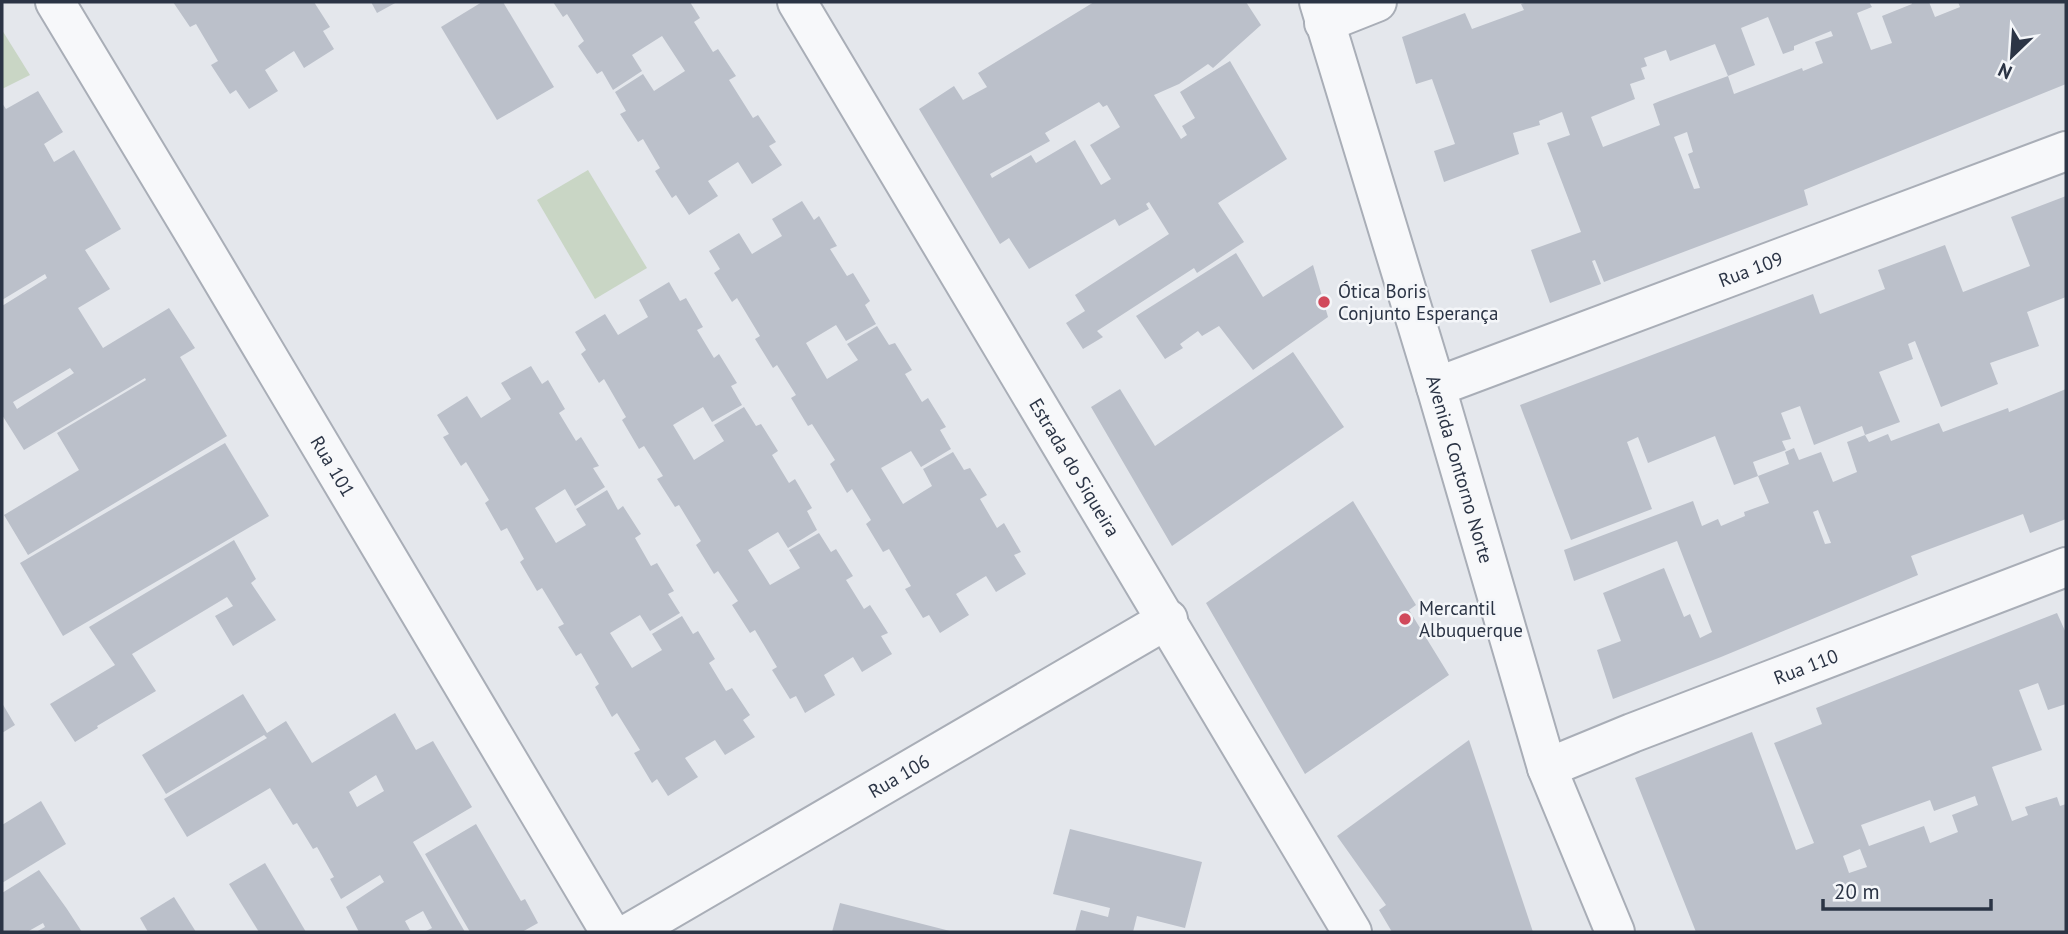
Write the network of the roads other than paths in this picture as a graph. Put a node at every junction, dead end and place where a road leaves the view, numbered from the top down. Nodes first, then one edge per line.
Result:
1 (55, 2) edge
2 (797, 2) edge
3 (1377, 2) edge
4 (1322, 12) edge
5 (2066, 150) edge
6 (1436, 387) junction
7 (2066, 567) edge
8 (1168, 619) junction
9 (1547, 768) junction
10 (610, 932) edge
11 (631, 932) edge
12 (1352, 932) edge
13 (1615, 932) edge

1 - 10 street, Rua 101
2 - 8 street, Estrada do Siqueira
3 - 4 street
4 - 6 street, Avenida Contorno Norte
5 - 6 street, Rua 109
6 - 9 street, Avenida Contorno Norte
7 - 9 street, Rua 110
8 - 11 street, Rua 106
8 - 12 street, Estrada do Siqueira
9 - 13 street, Avenida Contorno Norte

